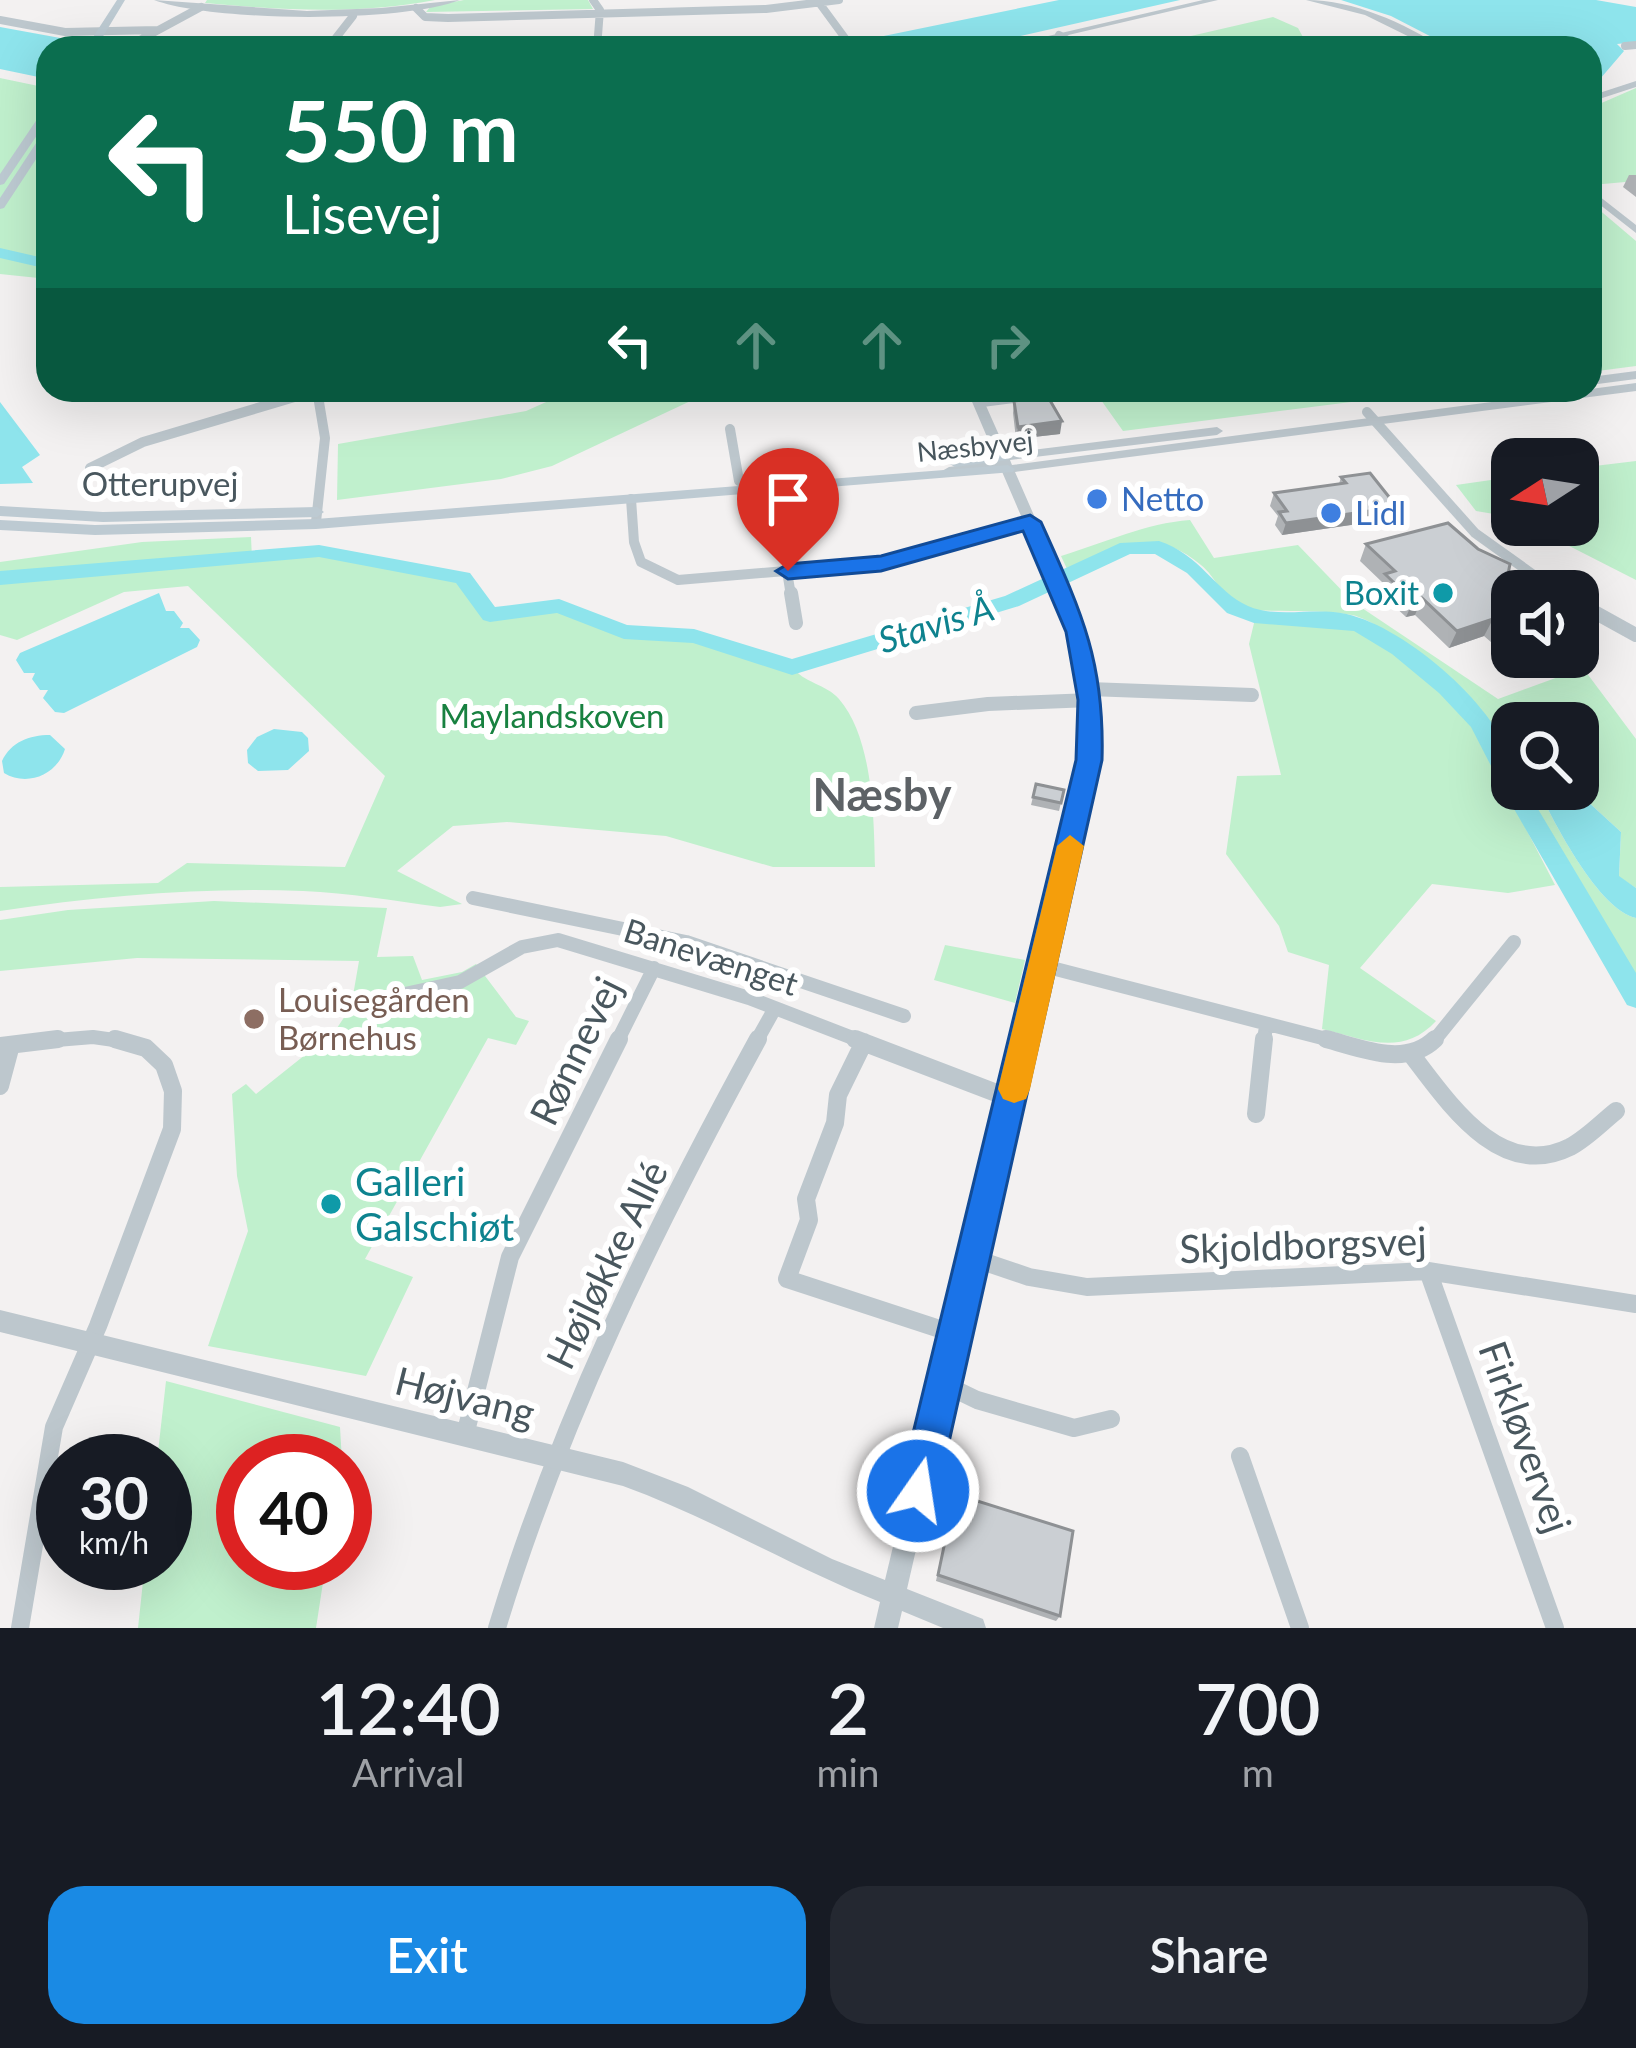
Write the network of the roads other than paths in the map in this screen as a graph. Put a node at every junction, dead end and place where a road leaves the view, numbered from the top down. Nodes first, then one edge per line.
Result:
1 (121, 0) edge
2 (134, 0) edge
3 (158, 0) edge
4 (456, 0) edge
5 (593, 0) edge
6 (839, 0) edge
7 (1214, 0) edge
8 (1310, 0) edge
9 (777, 4) edge
10 (820, 4) junction
11 (201, 7) junction
12 (416, 8) junction
13 (600, 15) junction
14 (353, 16) junction
15 (0, 20) edge
16 (158, 30) junction
17 (1059, 35) joint
18 (98, 36) edge
19 (112, 36) edge
20 (147, 36) edge
21 (337, 36) edge
22 (598, 36) edge
23 (844, 36) edge
24 (1055, 36) edge
25 (1414, 36) edge
26 (1636, 84) edge
27 (1602, 93) edge
28 (36, 129) edge
29 (36, 151) edge
30 (0, 182) edge
31 (1602, 201) edge
32 (0, 206) edge
33 (1636, 230) edge
34 (1636, 375) edge
35 (1602, 380) edge
36 (1636, 387) edge
37 (1602, 391) edge
38 (277, 402) edge
39 (320, 402) edge
40 (981, 402) edge
41 (1458, 402) edge
42 (1504, 402) edge
43 (1371, 417) junction
44 (730, 429) dead end
45 (1006, 463) junction
46 (90, 468) dead end
47 (740, 481) junction
48 (632, 499) junction
49 (0, 513) edge
50 (318, 518) junction
51 (1030, 522) junction
52 (0, 525) edge
53 (1519, 570) edge
54 (788, 571) junction
55 (1599, 615) edge
56 (796, 623) dead end
57 (1636, 635) edge
58 (1090, 694) junction
59 (1252, 695) dead end
60 (916, 713) dead end
61 (473, 898) dead end
62 (1514, 942) dead end
63 (1044, 966) junction
64 (654, 968) junction
65 (391, 997) dead end
66 (775, 1008) junction
67 (904, 1016) dead end
68 (1267, 1025) junction
69 (864, 1042) junction
70 (6, 1046) edge
71 (1411, 1054) junction
72 (0, 1086) edge
73 (1012, 1099) junction
74 (1616, 1111) dead end
75 (1256, 1114) dead end
76 (973, 1258) junction
77 (1428, 1270) junction
78 (1636, 1304) edge
79 (0, 1321) edge
80 (955, 1334) junction
81 (90, 1342) junction
82 (944, 1384) junction
83 (1111, 1419) dead end
84 (465, 1435) junction
85 (551, 1456) junction
86 (1240, 1456) dead end
87 (894, 1597) junction
88 (20, 1628) edge
89 (497, 1628) edge
90 (886, 1628) edge
91 (974, 1628) edge
92 (1300, 1628) edge
93 (1555, 1628) edge

1 - 18 main road
2 - 19 main road
3 - 11 street
4 - 12 street
5 - 13 street
6 - 10 street
7 - 17 street
8 - 25 street
9 - 10 street
9 - 13 street
10 - 23 street
11 - 14 street
11 - 16 street
12 - 13 street
12 - 14 street
13 - 22 street
14 - 21 street
15 - 16 street
16 - 20 street
17 - 24 street
26 - 27 street
28 - 30 main road
29 - 32 main road
31 - 33 street
34 - 35 street
36 - 37 street, Næsbyvej
38 - 46 street
39 - 50 street
40 - 45 street
41 - 43 street, Næsbyvej
42 - 43 street, Næsbyvej
43 - 45 street, Næsbyvej
43 - 45 street, Næsbyvej
43 - 53 street
44 - 47 street
45 - 47 main road, Næsbyvej
45 - 48 main road, Næsbyvej
45 - 51 street
47 - 50 main road, Næsbyvej
48 - 50 main road, Næsbyvej
48 - 54 street
49 - 50 main road, Otterupvej
50 - 52 main road, Otterupvej
51 - 54 street
51 - 58 street
54 - 56 street
55 - 57 street
58 - 59 street
58 - 60 street
58 - 63 street
61 - 67 street, Banevænget
62 - 71 street
63 - 68 street
63 - 73 street
64 - 65 street, Banevænget
64 - 66 street, Banevænget
64 - 84 street, Rønnevej
66 - 69 street, Banevænget
66 - 85 street, Højløkke Allé
68 - 71 street
68 - 75 street
69 - 73 street, Banevænget
69 - 80 street
70 - 72 street
70 - 81 street
71 - 74 street
73 - 76 street
76 - 77 street, Skjoldborgsvej
76 - 80 street
77 - 78 street, Skjoldborgsvej
77 - 93 street, Firkløvervej
79 - 81 street, Højvang
80 - 82 street
81 - 84 street, Højvang
81 - 88 street
82 - 83 street
82 - 87 street
84 - 85 street, Højvang
85 - 87 street, Højvang
85 - 89 street, Højløkke Allé
86 - 92 street
87 - 90 street
87 - 91 street, Højvang

